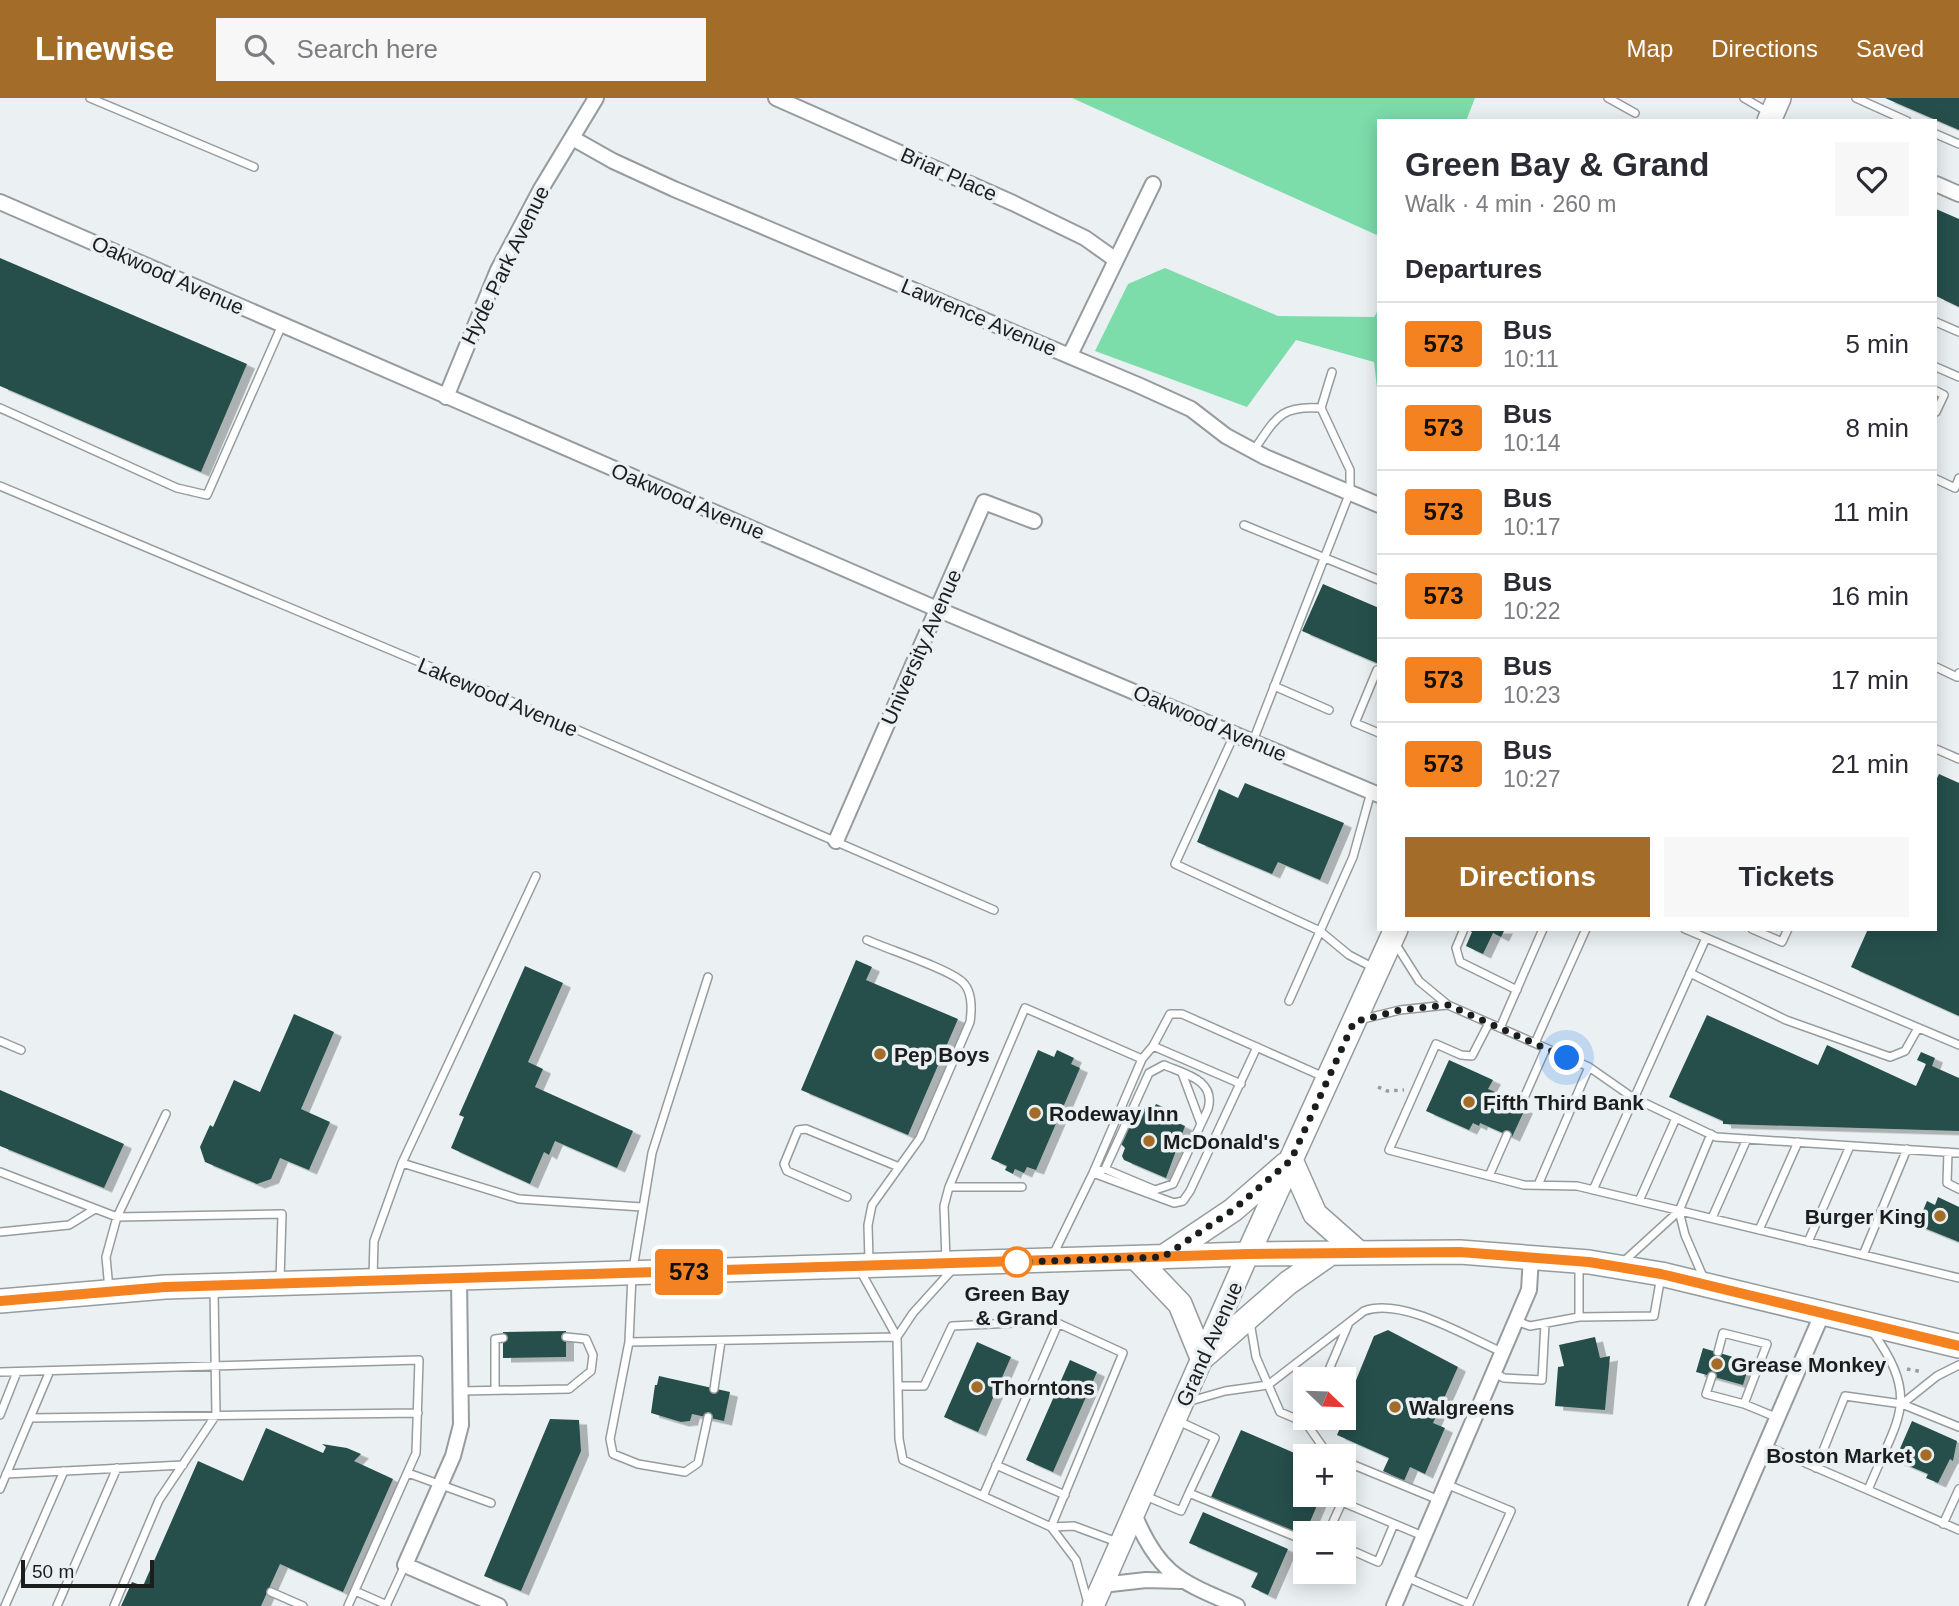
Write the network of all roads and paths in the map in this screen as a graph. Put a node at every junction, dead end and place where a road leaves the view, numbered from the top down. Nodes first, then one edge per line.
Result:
1 (90, 98) edge
2 (596, 98) edge
3 (776, 98) edge
4 (1608, 98) edge
5 (1744, 98) edge
6 (1856, 98) edge
7 (1635, 113) dead end
8 (1777, 113) edge
9 (1893, 118) edge
10 (1937, 134) edge
11 (574, 139) junction
12 (1959, 144) edge
13 (254, 167) dead end
14 (1153, 184) dead end
15 (1937, 184) edge
16 (1959, 194) edge
17 (0, 202) edge
18 (1116, 260) junction
19 (1937, 322) edge
20 (282, 325) junction
21 (1959, 332) edge
22 (1070, 355) junction
23 (1937, 367) edge
24 (1332, 372) dead end
25 (1959, 377) edge
26 (1937, 391) edge
27 (446, 397) junction
28 (0, 408) edge
29 (1321, 408) junction
30 (1937, 410) edge
31 (1254, 450) junction
32 (1959, 478) edge
33 (1937, 479) edge
34 (0, 486) edge
35 (1350, 492) junction
36 (1377, 504) edge
37 (1034, 521) dead end
38 (1244, 525) dead end
39 (1324, 558) junction
40 (1377, 579) edge
41 (937, 609) junction
42 (1937, 667) edge
43 (1377, 670) dead end
44 (1959, 673) edge
45 (1274, 686) junction
46 (1329, 710) dead end
47 (1377, 732) edge
48 (1235, 733) junction
49 (1253, 741) junction
50 (1937, 749) edge
51 (1959, 759) edge
52 (1375, 793) edge
53 (836, 841) junction
54 (536, 876) dead end
55 (994, 910) dead end
56 (1320, 931) junction
57 (1463, 931) edge
58 (1542, 931) edge
59 (1585, 931) edge
60 (1690, 931) edge
61 (1757, 931) edge
62 (1787, 931) edge
63 (1394, 934) edge
64 (1706, 938) junction
65 (867, 940) dead end
66 (1378, 970) junction
67 (1690, 973) junction
68 (708, 977) dead end
69 (1517, 990) junction
70 (1289, 1001) dead end
71 (1448, 1005) junction
72 (1354, 1022) junction
73 (1489, 1023) junction
74 (1500, 1028) junction
75 (1918, 1028) junction
76 (0, 1041) edge
77 (1535, 1043) junction
78 (1959, 1045) edge
79 (1153, 1046) junction
80 (1258, 1047) junction
81 (1546, 1048) junction
82 (21, 1051) dead end
83 (1142, 1059) junction
84 (1589, 1067) junction
85 (1182, 1073) junction
86 (1328, 1078) junction
87 (1241, 1084) junction
88 (1378, 1087) dead end
89 (1405, 1090) dead end
90 (1632, 1097) junction
91 (1520, 1107) dead end
92 (166, 1114) dead end
93 (1676, 1118) junction
94 (1201, 1124) junction
95 (1711, 1134) junction
96 (1507, 1135) dead end
97 (1747, 1139) junction
98 (1798, 1142) junction
99 (1850, 1146) junction
100 (1907, 1149) junction
101 (1948, 1152) junction
102 (1959, 1153) edge
103 (1291, 1160) junction
104 (402, 1163) junction
105 (899, 1167) junction
106 (1105, 1168) junction
107 (0, 1172) edge
108 (1093, 1173) junction
109 (1489, 1176) junction
110 (1538, 1185) junction
111 (949, 1187) junction
112 (1021, 1187) dead end
113 (1959, 1189) edge
114 (1592, 1190) junction
115 (847, 1197) dead end
116 (1639, 1201) junction
117 (642, 1207) junction
118 (95, 1209) junction
119 (1679, 1211) junction
120 (117, 1217) junction
121 (1712, 1218) junction
122 (1759, 1230) junction
123 (0, 1232) edge
124 (1808, 1241) junction
125 (1358, 1252) junction
126 (1331, 1253) junction
127 (1248, 1254) junction
128 (1863, 1255) junction
129 (1163, 1257) junction
130 (1531, 1257) junction
131 (1137, 1259) junction
132 (1050, 1261) junction
133 (1579, 1261) junction
134 (952, 1264) junction
135 (863, 1266) junction
136 (1618, 1266) junction
137 (1661, 1274) junction
138 (632, 1275) junction
139 (1959, 1278) edge
140 (459, 1279) junction
141 (373, 1282) junction
142 (1706, 1282) junction
143 (280, 1285) junction
144 (214, 1286) junction
145 (109, 1289) junction
146 (0, 1301) edge
147 (1823, 1312) junction
148 (1579, 1317) junction
149 (1250, 1318) junction
150 (1516, 1321) junction
151 (1865, 1322) junction
152 (1545, 1323) junction
153 (1058, 1324) junction
154 (1348, 1324) junction
155 (566, 1337) dead end
156 (897, 1337) junction
157 (503, 1338) dead end
158 (721, 1341) junction
159 (629, 1342) junction
160 (1959, 1346) edge
161 (1502, 1352) junction
162 (1718, 1352) dead end
163 (1202, 1358) junction
164 (1959, 1365) edge
165 (215, 1366) junction
166 (1330, 1367) edge
167 (1904, 1368) dead end
168 (0, 1372) edge
169 (17, 1373) junction
170 (49, 1373) junction
171 (1493, 1373) junction
172 (1929, 1373) dead end
173 (1712, 1376) dead end
174 (1268, 1385) junction
175 (899, 1386) junction
176 (714, 1389) dead end
177 (495, 1390) junction
178 (461, 1391) junction
179 (1744, 1404) junction
180 (1902, 1404) junction
181 (418, 1412) junction
182 (1179, 1412) junction
183 (0, 1415) edge
184 (216, 1415) junction
185 (1293, 1416) edge
186 (30, 1418) junction
187 (708, 1418) dead end
188 (1778, 1418) junction
189 (1959, 1427) edge
190 (1766, 1446) junction
191 (183, 1465) junction
192 (996, 1465) junction
193 (1356, 1466) edge
194 (117, 1468) junction
195 (1816, 1468) junction
196 (64, 1471) junction
197 (408, 1473) junction
198 (6, 1474) junction
199 (1446, 1484) junction
200 (441, 1485) junction
201 (0, 1489) edge
202 (1868, 1489) junction
203 (1959, 1489) edge
204 (1189, 1493) junction
205 (1142, 1494) junction
206 (1065, 1495) junction
207 (983, 1496) junction
208 (1439, 1500) junction
209 (491, 1503) dead end
210 (1134, 1514) junction
211 (1333, 1521) edge
212 (1394, 1524) junction
213 (1943, 1524) junction
214 (1051, 1527) junction
215 (1959, 1531) edge
216 (1293, 1536) edge
217 (1423, 1536) junction
218 (1121, 1544) junction
219 (1356, 1552) edge
220 (405, 1565) junction
221 (1406, 1577) junction
222 (1181, 1581) junction
223 (1102, 1585) junction
224 (355, 1591) junction
225 (271, 1592) dead end
226 (3, 1605) edge
227 (386, 1605) edge
228 (57, 1606) edge
229 (114, 1606) edge
230 (303, 1606) edge
231 (348, 1606) edge
232 (499, 1606) edge
233 (1091, 1606) edge
234 (1237, 1606) edge
235 (1394, 1606) edge
236 (1696, 1606) edge

1 - 13 lane
2 - 11 street, Hyde Park Avenue
3 - 18 street, Briar Place
4 - 7 lane
5 - 8 lane
6 - 9 lane
10 - 12 lane
11 - 22 street, Lawrence Avenue
11 - 27 street, Hyde Park Avenue
14 - 18 street
15 - 16 street
17 - 20 street, Oakwood Avenue
18 - 22 street
19 - 21 lane
20 - 27 street, Oakwood Avenue
20 - 28 lane
22 - 31 street, Lawrence Avenue
23 - 25 lane
24 - 29 lane
26 - 30 lane
27 - 41 street, Oakwood Avenue
29 - 31 lane
29 - 35 lane
31 - 35 street, Lawrence Avenue
32 - 33 lane
34 - 53 lane, Lakewood Avenue
35 - 36 street, Lawrence Avenue
35 - 39 lane
37 - 41 street, University Avenue
38 - 39 lane
39 - 40 lane
39 - 45 lane
41 - 48 street, Oakwood Avenue
41 - 53 street, University Avenue
42 - 44 lane
43 - 47 lane
45 - 46 lane
45 - 49 lane
48 - 49 street, Oakwood Avenue
48 - 56 lane
49 - 52 street, Oakwood Avenue
50 - 51 lane
52 - 56 lane
53 - 55 lane, Lakewood Avenue
54 - 104 lane
56 - 66 lane
56 - 70 lane
57 - 69 lane
58 - 69 lane
59 - 77 lane
60 - 64 lane
61 - 62 lane
63 - 66 main road, Grand Avenue
63 - 71 lane
64 - 67 lane
64 - 75 lane
65 - 105 lane
66 - 72 main road, Grand Avenue
67 - 75 lane
67 - 90 lane
68 - 117 lane
69 - 74 lane
71 - 72 lane
71 - 73 lane
72 - 86 main road, Grand Avenue
73 - 74 lane
73 - 109 lane
74 - 77 lane
75 - 78 lane
76 - 82 lane
77 - 81 lane
79 - 80 lane
79 - 83 lane
79 - 87 lane
80 - 86 lane
80 - 87 lane
81 - 84 lane
81 - 91 lane
83 - 108 lane
83 - 111 lane
84 - 90 lane
84 - 110 lane
85 - 94 lane
85 - 94 lane
85 - 106 lane
86 - 103 main road, Grand Avenue
87 - 108 lane
88 - 89 path
90 - 93 lane
90 - 114 lane
92 - 120 lane
93 - 95 lane
93 - 116 lane
94 - 106 lane
95 - 97 lane
95 - 119 lane
96 - 109 lane
97 - 98 lane
97 - 121 lane
98 - 99 lane
98 - 122 lane
99 - 100 lane
99 - 124 lane
100 - 101 lane
100 - 128 lane
101 - 102 lane
101 - 113 lane
103 - 125 main road
103 - 127 main road, Grand Avenue
103 - 129 main road
104 - 117 lane
104 - 141 lane
105 - 115 lane
105 - 135 lane
106 - 108 lane
107 - 118 lane
108 - 132 lane
109 - 110 lane
110 - 114 lane
111 - 112 lane
111 - 134 lane
114 - 116 lane
116 - 119 lane
117 - 138 lane
118 - 120 lane
118 - 123 lane
119 - 121 lane
119 - 136 lane
119 - 142 lane
120 - 143 lane
120 - 145 lane
121 - 122 lane
122 - 124 lane
124 - 128 lane
125 - 126 main road
125 - 130 main road
126 - 127 main road
126 - 149 main road
127 - 129 main road
127 - 163 main road, Grand Avenue
128 - 139 lane
129 - 131 main road
130 - 133 main road
130 - 150 street
131 - 132 main road
131 - 163 main road
132 - 134 main road
133 - 136 main road
133 - 148 lane
134 - 135 main road
134 - 156 lane
135 - 138 main road
135 - 156 lane
136 - 137 main road
137 - 142 main road
137 - 148 lane
138 - 140 main road
138 - 159 lane
140 - 141 main road
140 - 178 street
141 - 143 main road
142 - 147 main road
143 - 144 main road
144 - 145 main road
144 - 165 lane
145 - 146 main road
147 - 151 main road
147 - 188 street
148 - 152 lane
149 - 163 main road
149 - 174 lane
150 - 152 lane
150 - 161 street
151 - 160 main road
151 - 180 lane
152 - 171 lane
153 - 175 lane
153 - 192 lane
153 - 206 lane
154 - 161 lane
154 - 166 lane
154 - 174 lane
155 - 177 lane
156 - 158 lane
156 - 175 lane
157 - 177 lane
158 - 159 lane
158 - 176 lane
159 - 187 lane
161 - 171 street
162 - 179 lane
163 - 182 main road, Grand Avenue
164 - 180 lane
165 - 170 lane
165 - 181 lane
165 - 184 lane
167 - 172 path
168 - 169 lane
169 - 170 lane
169 - 183 lane
170 - 186 lane
171 - 199 street
173 - 179 lane
174 - 182 lane
174 - 185 lane
175 - 207 lane
177 - 178 lane
178 - 200 street
179 - 188 lane
180 - 189 lane
180 - 195 lane
180 - 202 lane
181 - 184 lane
181 - 197 lane
182 - 204 lane
182 - 205 main road, Grand Avenue
184 - 186 lane
184 - 191 lane
186 - 198 lane
188 - 190 street
190 - 195 lane
190 - 236 street
191 - 194 lane
191 - 229 lane
192 - 206 lane
192 - 207 lane
193 - 208 lane
194 - 196 lane
194 - 228 lane
195 - 202 lane
196 - 198 lane
196 - 226 lane
197 - 200 lane
197 - 224 lane
198 - 201 lane
199 - 208 street
199 - 221 lane
200 - 209 lane
200 - 220 street
202 - 213 lane
203 - 213 lane
204 - 205 lane
204 - 216 lane
205 - 210 main road, Grand Avenue
206 - 214 lane
207 - 214 lane
208 - 217 street
210 - 218 main road, Grand Avenue
210 - 222 street
211 - 212 lane
212 - 217 lane
212 - 219 lane
213 - 215 lane
214 - 218 lane
214 - 233 lane
217 - 221 street
218 - 223 main road, Grand Avenue
220 - 227 lane
220 - 232 street
221 - 235 street
222 - 223 street
222 - 234 street
223 - 233 main road, Grand Avenue
224 - 227 lane
224 - 231 lane
225 - 230 lane

